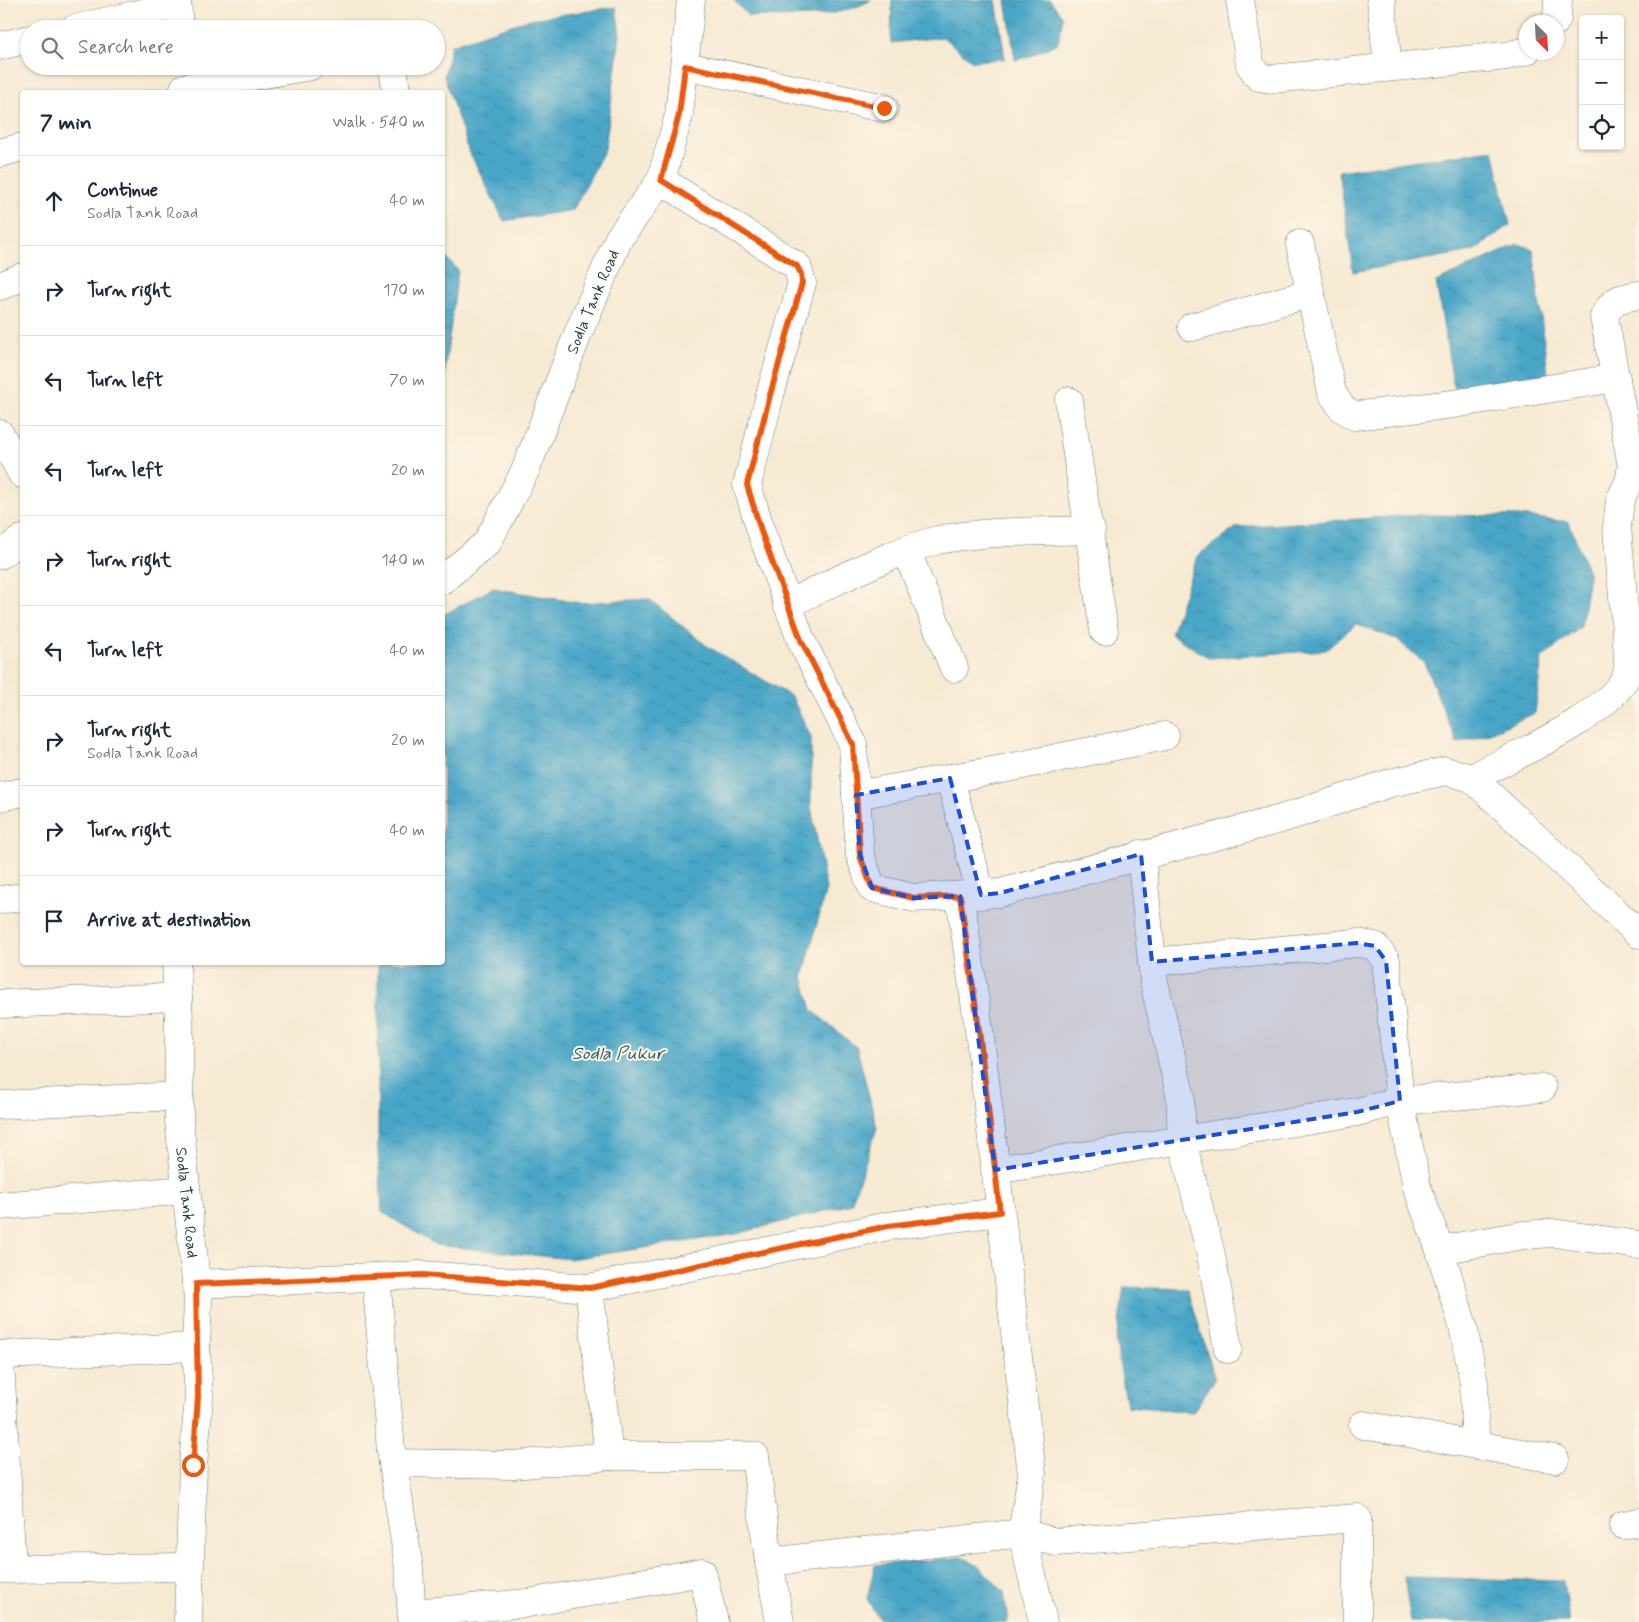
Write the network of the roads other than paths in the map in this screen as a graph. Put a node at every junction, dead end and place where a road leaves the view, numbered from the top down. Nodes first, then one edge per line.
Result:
1 (691, 0) edge
2 (1240, 0) edge
3 (1381, 0) edge
4 (1558, 0) edge
5 (178, 11) edge
6 (1557, 15) edge
7 (126, 20) edge
8 (20, 41) edge
9 (0, 46) edge
10 (1519, 53) edge
11 (685, 66) junction
12 (1388, 66) junction
13 (240, 75) edge
14 (394, 75) edge
15 (184, 82) edge
16 (396, 90) edge
17 (884, 108) dead end
18 (20, 147) edge
19 (0, 153) edge
20 (661, 180) junction
21 (1300, 244) dead end
22 (20, 278) edge
23 (0, 286) edge
24 (1311, 293) junction
25 (1639, 295) edge
26 (1192, 327) dead end
27 (1616, 378) junction
28 (1070, 401) dead end
29 (1632, 428) edge
30 (1091, 530) junction
31 (20, 540) edge
32 (906, 550) junction
33 (0, 555) edge
34 (445, 578) edge
35 (788, 604) junction
36 (1104, 630) dead end
37 (954, 668) dead end
38 (1165, 736) dead end
39 (950, 778) junction
40 (1472, 778) junction
41 (20, 792) edge
42 (856, 795) junction
43 (0, 797) edge
44 (1141, 854) junction
45 (971, 895) junction
46 (20, 897) edge
47 (0, 900) edge
48 (1639, 934) edge
49 (1152, 962) junction
50 (176, 965) edge
51 (178, 997) junction
52 (0, 1004) edge
53 (1542, 1088) dead end
54 (179, 1096) junction
55 (1400, 1101) junction
56 (0, 1105) edge
57 (1182, 1141) junction
58 (995, 1170) junction
59 (186, 1190) junction
60 (0, 1206) edge
61 (1000, 1212) junction
62 (1639, 1245) edge
63 (1440, 1250) junction
64 (376, 1277) junction
65 (196, 1284) junction
66 (590, 1288) junction
67 (196, 1347) junction
68 (1228, 1349) dead end
69 (0, 1355) edge
70 (0, 1363) edge
71 (1363, 1426) dead end
72 (1475, 1444) junction
73 (609, 1456) junction
74 (1555, 1459) dead end
75 (394, 1463) junction
76 (1022, 1533) junction
77 (769, 1562) junction
78 (190, 1567) junction
79 (6, 1569) edge
80 (412, 1618) edge
81 (188, 1622) edge
82 (714, 1622) edge
83 (780, 1622) edge
84 (1043, 1622) edge
85 (1357, 1622) edge

1 - 11 street, Sodla Tank Road
2 - 12 street
3 - 12 street
4 - 6 street
5 - 7 street
8 - 9 street
10 - 12 street
11 - 17 street
11 - 20 street, Sodla Tank Road
13 - 15 street
14 - 16 street
18 - 19 street
20 - 34 street, Sodla Tank Road
20 - 35 street
21 - 24 street
22 - 23 street
24 - 26 street
24 - 27 street
25 - 27 street
27 - 29 street
28 - 30 street
29 - 40 street
30 - 32 street
30 - 36 street
31 - 33 street
32 - 35 street
32 - 37 street
35 - 42 street
38 - 39 street
39 - 42 street
39 - 45 street
40 - 44 street
40 - 48 street
41 - 43 street
42 - 45 street
44 - 45 street
44 - 49 street
45 - 58 street
46 - 47 street
49 - 55 street
49 - 57 street
50 - 51 street, Sodla Tank Road
51 - 52 street
51 - 54 street, Sodla Tank Road
53 - 55 street
54 - 56 street
54 - 59 street, Sodla Tank Road
55 - 57 street
55 - 63 street
57 - 58 street
57 - 68 street
58 - 61 street
59 - 60 street
59 - 65 street, Sodla Tank Road
61 - 66 street
61 - 76 street
62 - 63 street
63 - 72 street
64 - 65 street
64 - 66 street
64 - 75 street
65 - 67 street, Sodla Tank Road
66 - 73 street
67 - 69 street
67 - 78 street, Sodla Tank Road
70 - 79 street
71 - 72 street
72 - 74 street
73 - 75 street
73 - 77 street
75 - 80 street
76 - 77 street
76 - 84 street
76 - 85 street
77 - 83 street
78 - 79 street
78 - 81 street, Sodla Tank Road
80 - 82 street

